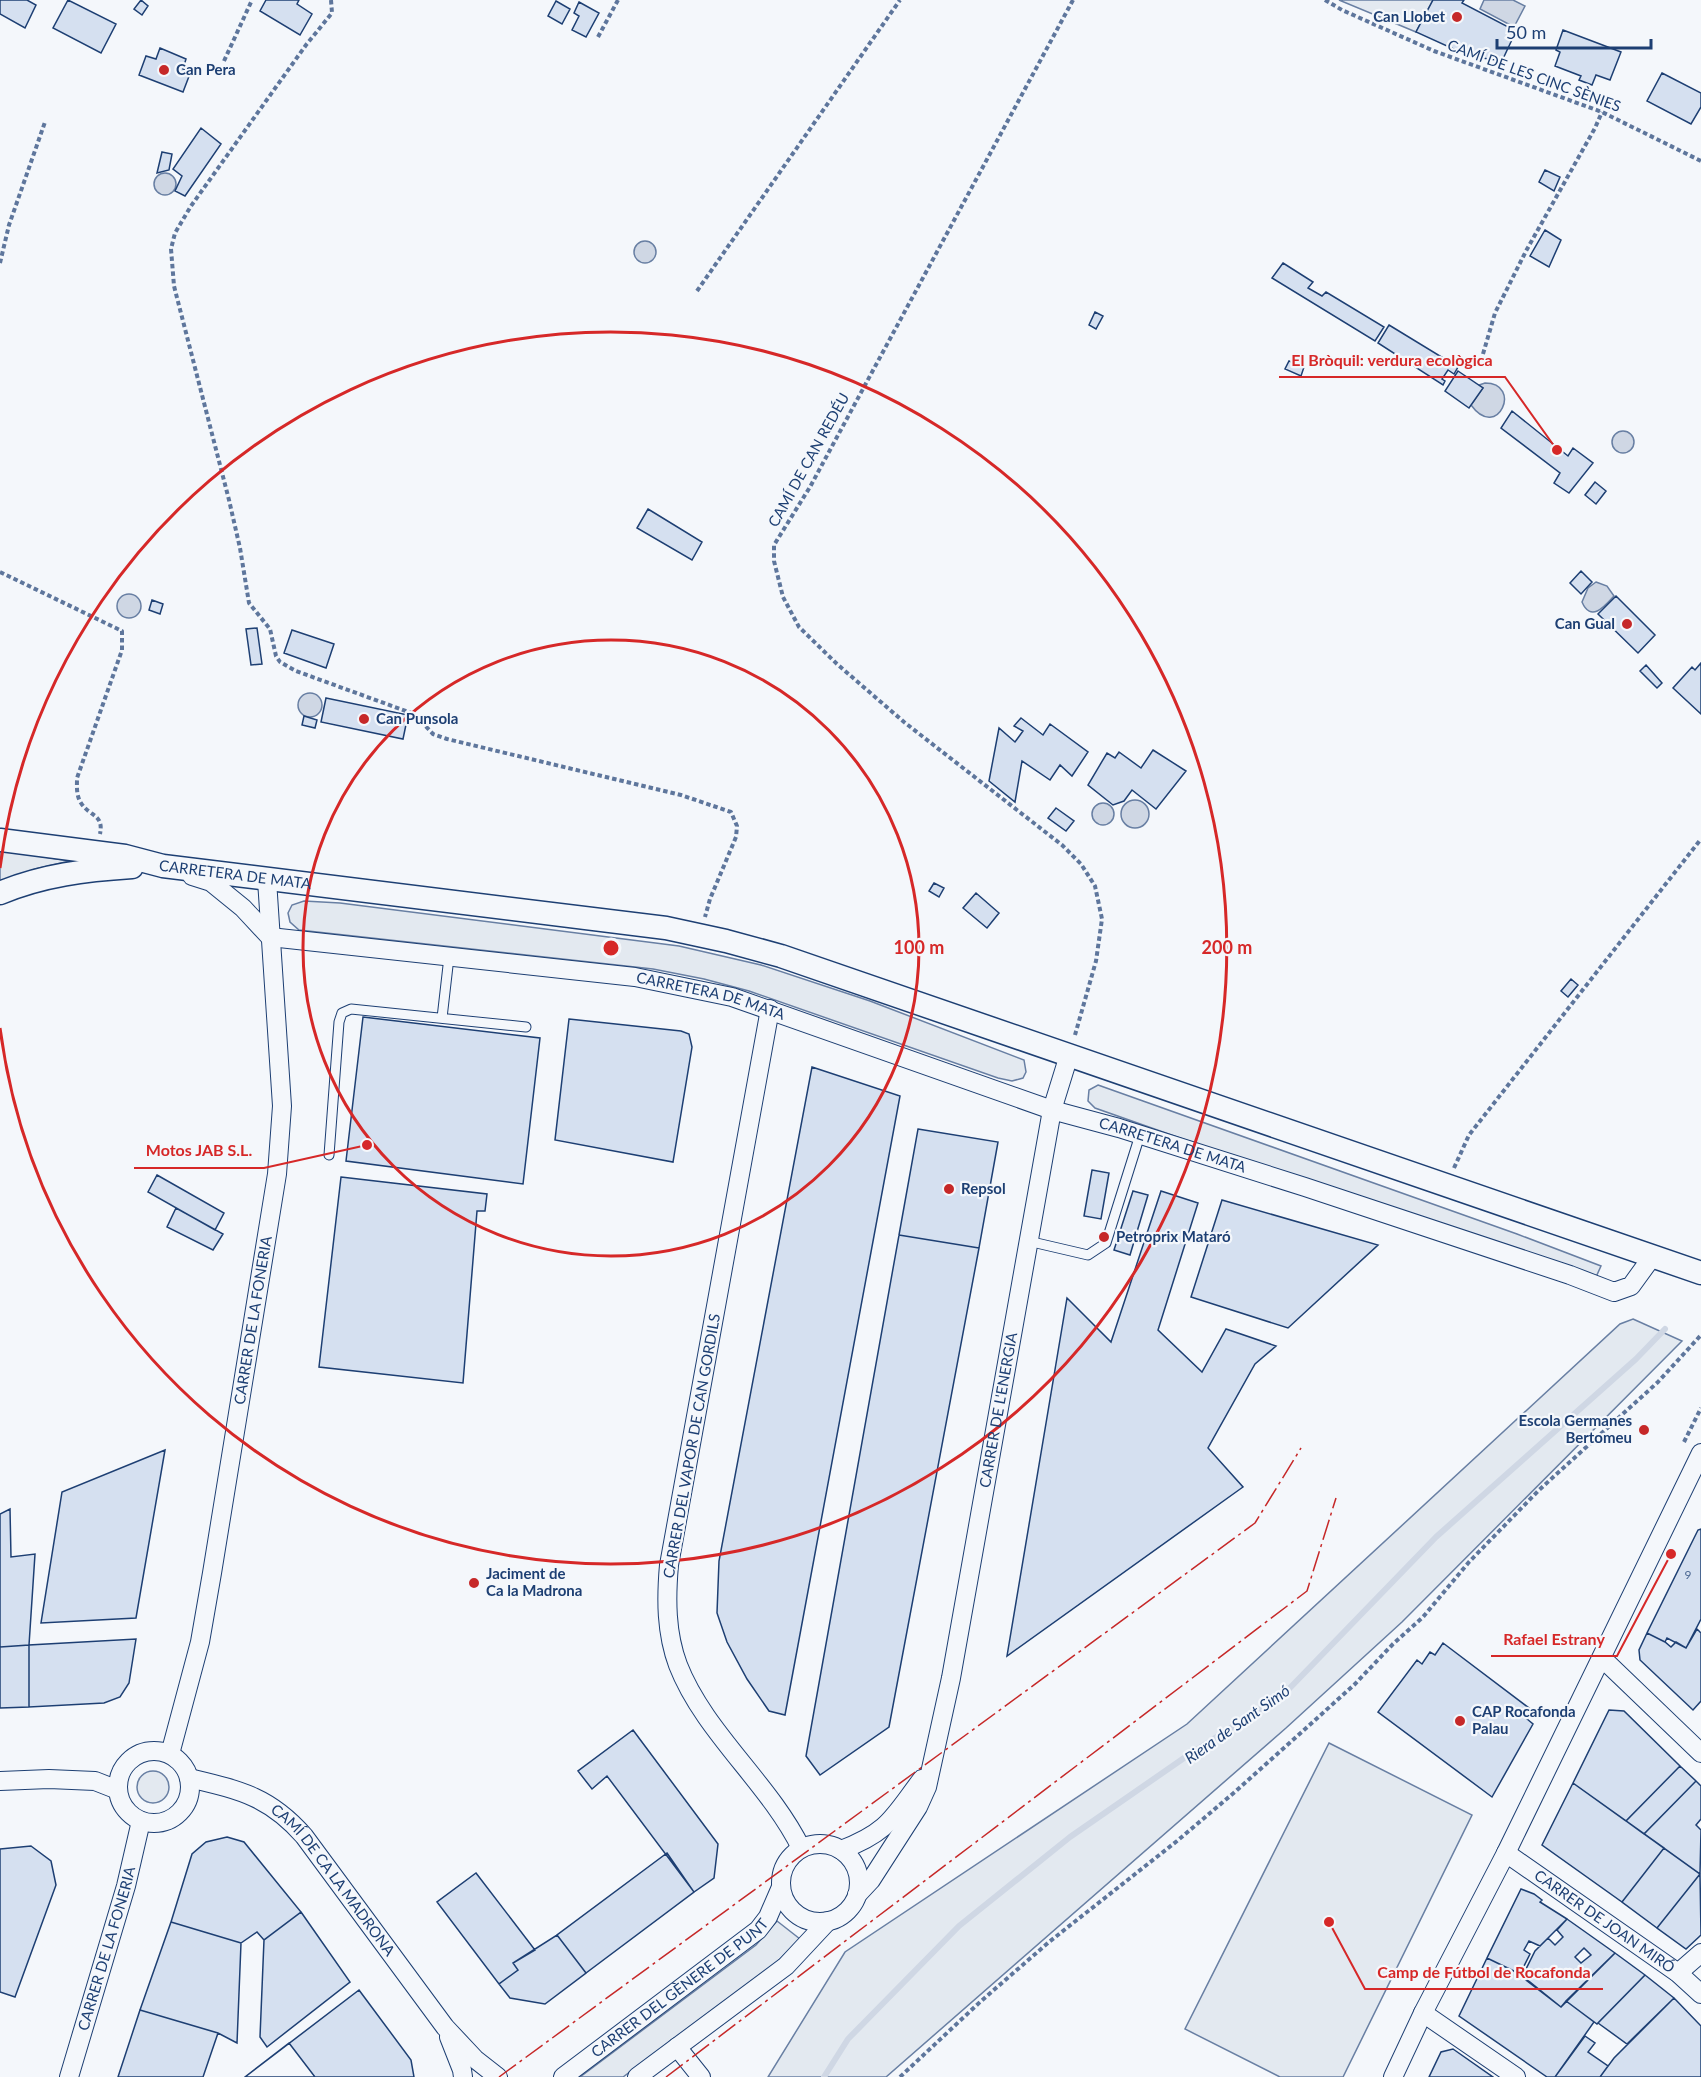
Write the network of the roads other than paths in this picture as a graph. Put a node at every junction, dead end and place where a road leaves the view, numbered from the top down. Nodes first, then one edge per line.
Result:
1 (0, 840) edge
2 (164, 866) junction
3 (267, 880) junction
4 (0, 892) edge
5 (270, 937) junction
6 (449, 957) junction
7 (770, 1010) junction
8 (442, 1018) junction
9 (526, 1027) dead end
10 (1069, 1055) junction
11 (1052, 1110) junction
12 (1140, 1135) junction
13 (329, 1155) dead end
14 (1028, 1241) junction
15 (1652, 1257) junction
16 (1701, 1273) edge
17 (1701, 1453) edge
18 (1690, 1476) junction
19 (1701, 1491) edge
20 (1602, 1658) junction
21 (1701, 1753) edge
22 (170, 1754) junction
23 (932, 1766) junction
24 (189, 1778) junction
25 (0, 1781) edge
26 (118, 1790) junction
27 (141, 1821) junction
28 (801, 1848) junction
29 (841, 1850) junction
30 (1506, 1853) junction
31 (781, 1887) junction
32 (857, 1895) junction
33 (828, 1921) junction
34 (1701, 1953) edge
35 (1678, 1973) junction
36 (1701, 1994) edge
37 (1423, 2013) junction
38 (445, 2027) junction
39 (677, 2047) junction
40 (69, 2077) edge
41 (463, 2077) edge
42 (498, 2077) edge
43 (563, 2077) edge
44 (637, 2077) edge
45 (701, 2077) edge
46 (1393, 2077) edge
47 (1516, 2077) edge

1 - 2 street
2 - 3 street, CARRETERA DE MATA
2 - 4 street
2 - 5 street, CARRETERA DE MATA
3 - 5 street, CARRER DE LA FONERIA
3 - 10 street, CARRETERA DE MATA
5 - 6 street, CARRETERA DE MATA
5 - 22 street, CARRER DE LA FONERIA
6 - 7 street, CARRETERA DE MATA
6 - 8 lane
7 - 11 street, CARRETERA DE MATA
7 - 28 street, CARRER DEL VAPOR DE CAN GORDILS
8 - 9 lane
8 - 13 lane
10 - 11 street, CARRER DE L'ENERGIA
10 - 15 street, CARRETERA DE MATA
11 - 12 street, CARRETERA DE MATA
11 - 14 street, CARRER DE L'ENERGIA
12 - 14 lane
12 - 15 street, CARRETERA DE MATA
14 - 23 street, CARRER DE L'ENERGIA
15 - 16 street, CARRETERA DE MATA
17 - 18 street
18 - 19 street
18 - 20 street
20 - 21 street
20 - 30 street
22 - 24 street
22 - 26 street
23 - 29 street, CARRER DE L'ENERGIA
23 - 32 street, CARRER DE L'ENERGIA
24 - 27 street
24 - 38 street, CAMÍ DE CA LA MADRONA
25 - 26 street
26 - 27 street
27 - 40 street, CARRER DE LA FONERIA
28 - 29 street
28 - 31 street
29 - 32 street
30 - 35 street, CARRER DE JOAN MIRÓ
30 - 37 street
31 - 33 street
31 - 43 street, CARRER DEL GÈNERE DE PUNT
32 - 33 street
33 - 39 street
34 - 35 street
35 - 36 street, CARRER DE JOAN MIRÓ
37 - 46 street
37 - 47 street
38 - 41 street, CAMÍ DE CA LA MADRONA
38 - 42 street, CAMÍ DE CA LA MADRONA
39 - 44 street
39 - 45 street

